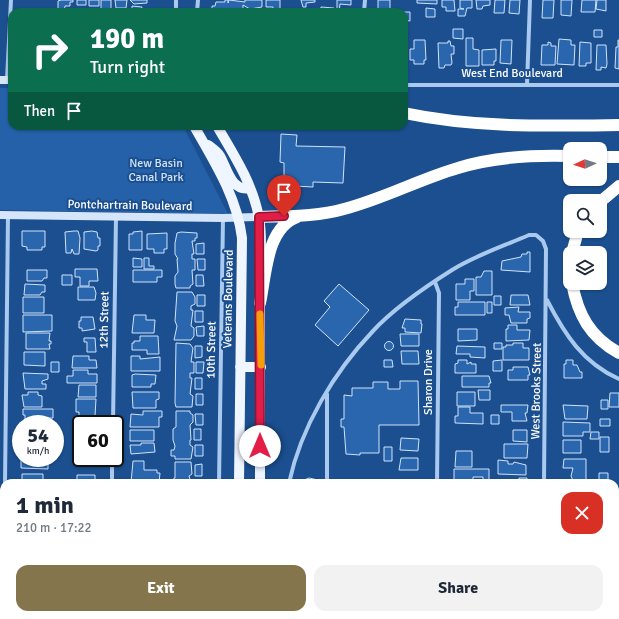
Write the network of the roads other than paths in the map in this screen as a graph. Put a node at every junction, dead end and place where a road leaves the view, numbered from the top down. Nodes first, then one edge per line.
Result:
1 (530, 0) edge
2 (8, 48) edge
3 (6, 80) edge
4 (408, 85) edge
5 (527, 85) junction
6 (619, 85) edge
7 (408, 114) edge
8 (619, 125) edge
9 (196, 130) edge
10 (219, 130) edge
11 (203, 141) junction
12 (563, 156) edge
13 (607, 157) edge
14 (619, 158) edge
15 (619, 186) edge
16 (250, 188) junction
17 (607, 196) edge
18 (4, 215) edge
19 (300, 216) junction
20 (116, 217) junction
21 (259, 217) junction
22 (223, 218) junction
23 (239, 218) junction
24 (434, 282) junction
25 (574, 290) edge
26 (547, 300) junction
27 (260, 303) junction
28 (619, 353) edge
29 (240, 367) junction
30 (261, 367) junction
31 (619, 379) edge
32 (327, 392) junction
33 (113, 415) edge
34 (112, 467) edge
35 (5, 479) edge
36 (112, 479) edge
37 (219, 479) edge
38 (239, 479) edge
39 (260, 479) edge
40 (290, 479) edge
41 (327, 479) edge
42 (437, 479) edge
43 (544, 479) edge

1 - 5 street
2 - 3 street
4 - 5 street, West End Boulevard
5 - 6 street, West End Boulevard
7 - 8 highway
9 - 11 main road, Veterans Boulevard
10 - 16 main road
11 - 16 main road
11 - 23 main road, Veterans Boulevard
12 - 19 highway
13 - 14 highway
15 - 17 highway
16 - 21 main road
18 - 20 main road, Pontchartrain Boulevard
18 - 35 street
19 - 21 highway
19 - 27 highway
20 - 22 main road, Pontchartrain Boulevard
20 - 33 street, 12th Street
21 - 23 main road, Pontchartrain Boulevard
21 - 27 main road
22 - 23 main road, Pontchartrain Boulevard
22 - 37 street, 10th Street
23 - 29 main road, Veterans Boulevard
24 - 26 street, West Brooks Street
24 - 32 street
24 - 42 street, Sharon Drive
25 - 28 highway
26 - 31 street
26 - 43 street, West Brooks Street
27 - 30 main road
29 - 30 main road
29 - 38 main road, Veterans Boulevard
30 - 39 main road
32 - 40 street
32 - 41 street
34 - 36 street

